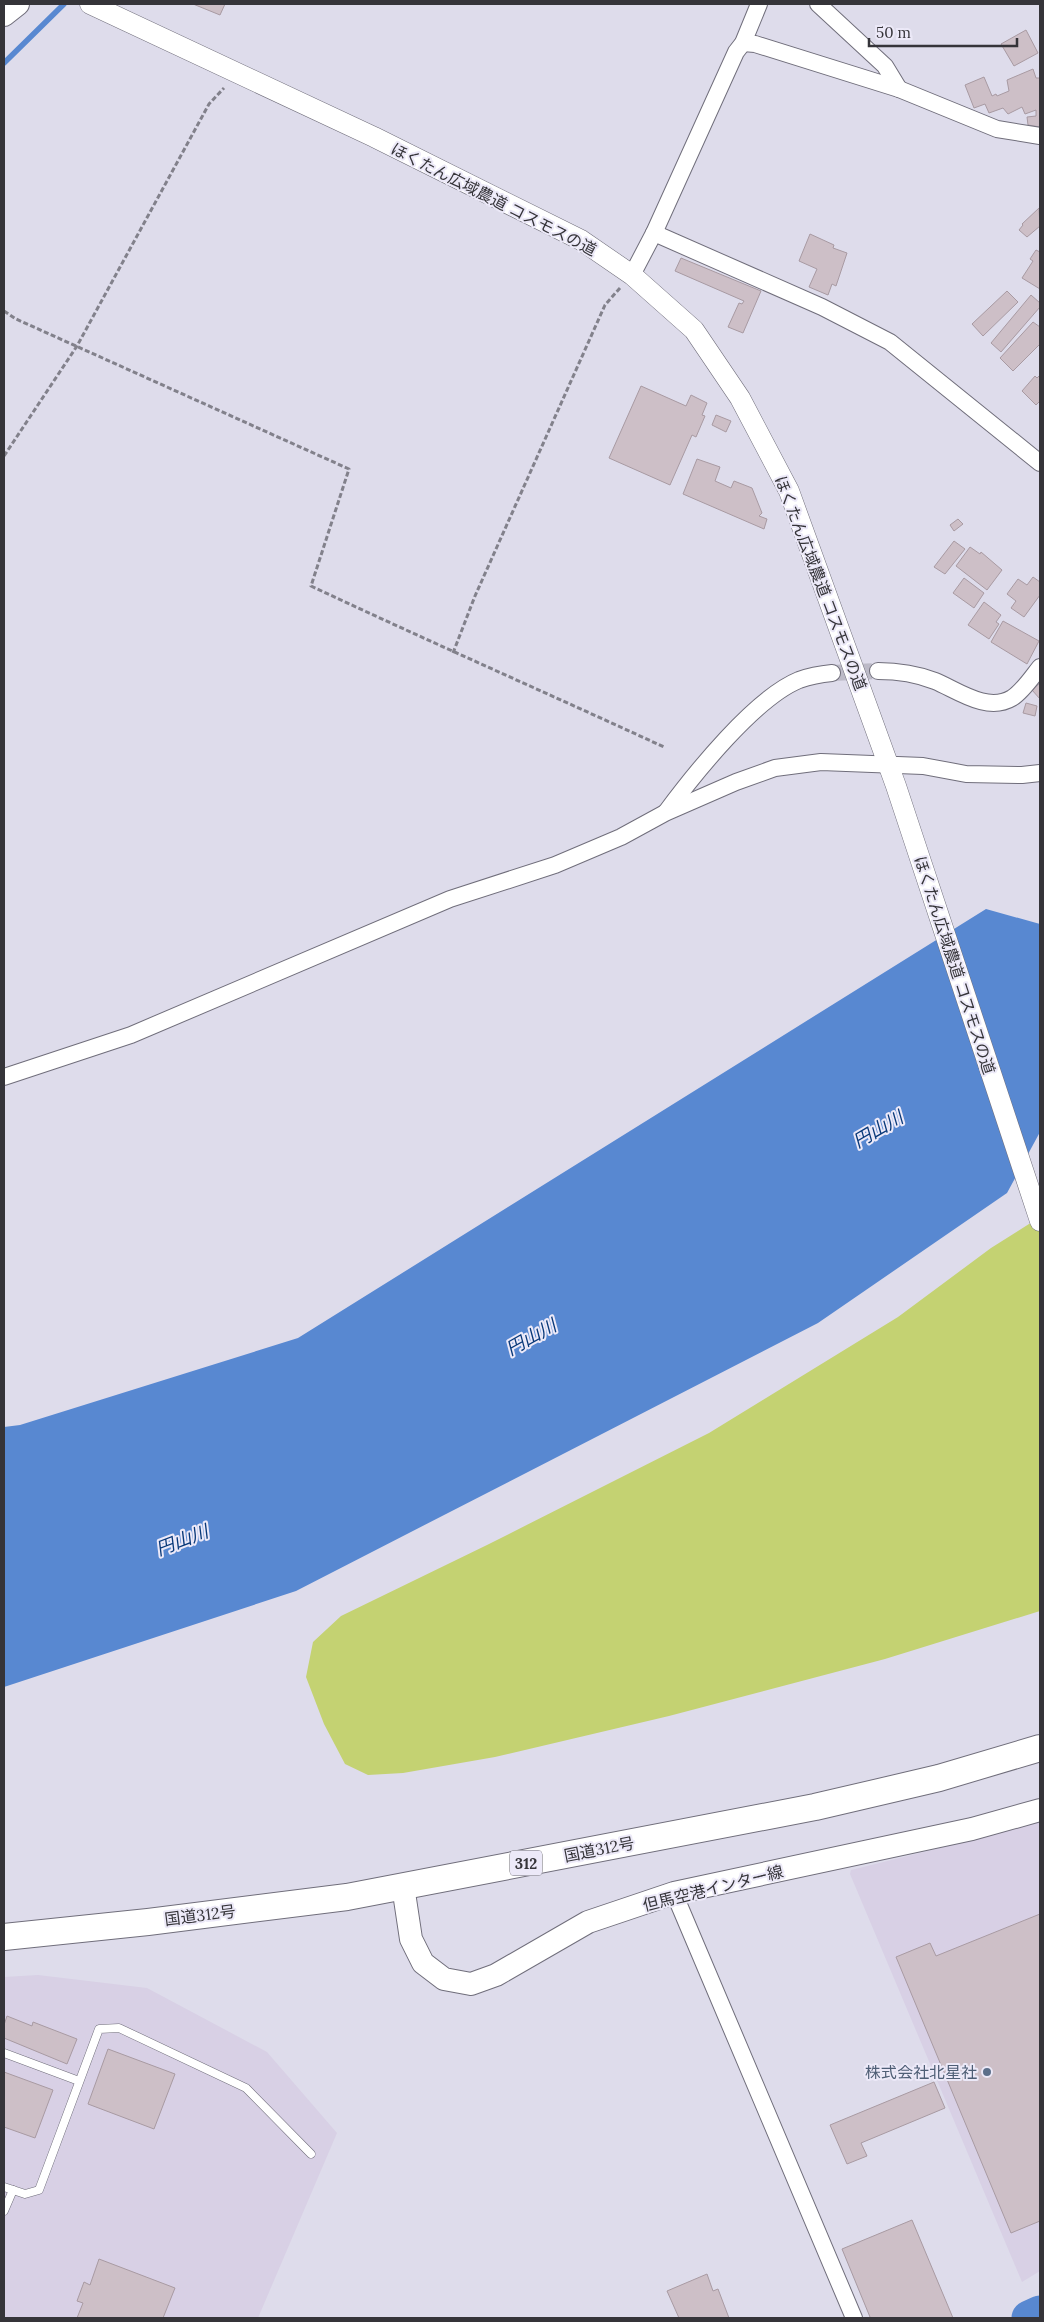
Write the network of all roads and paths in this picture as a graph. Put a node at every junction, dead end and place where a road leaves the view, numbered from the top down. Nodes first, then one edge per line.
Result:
1 (18, 4) edge
2 (90, 4) edge
3 (759, 4) edge
4 (818, 4) edge
5 (4, 15) edge
6 (743, 43) junction
7 (237, 73) junction
8 (899, 89) junction
9 (1040, 136) edge
10 (654, 234) junction
11 (632, 274) junction
12 (4, 311) edge
13 (77, 346) junction
14 (4, 456) edge
15 (1040, 463) edge
16 (453, 653) junction
17 (1040, 667) edge
18 (878, 671) tunnel mouth
19 (832, 673) tunnel mouth
20 (664, 747) dead end
21 (888, 765) junction
22 (1040, 773) edge
23 (665, 813) junction
24 (4, 1077) edge
25 (1040, 1221) edge
26 (1040, 1748) edge
27 (1040, 1810) edge
28 (403, 1886) junction
29 (674, 1894) junction
30 (4, 1937) edge
31 (4, 2053) edge
32 (79, 2081) junction
33 (311, 2154) dead end
34 (4, 2187) edge
35 (13, 2190) junction
36 (4, 2211) edge
37 (854, 2318) edge

1 - 5 main road
2 - 7 street, ほくたん広域農道 コスモスの道
3 - 6 street
4 - 8 street
6 - 8 street
6 - 10 street
7 - 11 street, ほくたん広域農道 コスモスの道
7 - 13 path
8 - 9 street
10 - 11 street
10 - 15 street
11 - 16 path
11 - 21 street, ほくたん広域農道 コスモスの道
12 - 13 path
13 - 14 path
13 - 16 path
16 - 20 path
17 - 18 street
19 - 23 street
21 - 22 street
21 - 23 street
21 - 25 street, ほくたん広域農道 コスモスの道
23 - 24 street
26 - 28 highway, 国道312号 / 312
27 - 29 main road, 但馬空港インター線
28 - 29 main road, 但馬空港インター線
28 - 30 highway, 国道312号 / 312
29 - 37 street
31 - 32 lane
32 - 33 lane
32 - 35 lane
34 - 35 lane
35 - 36 lane

